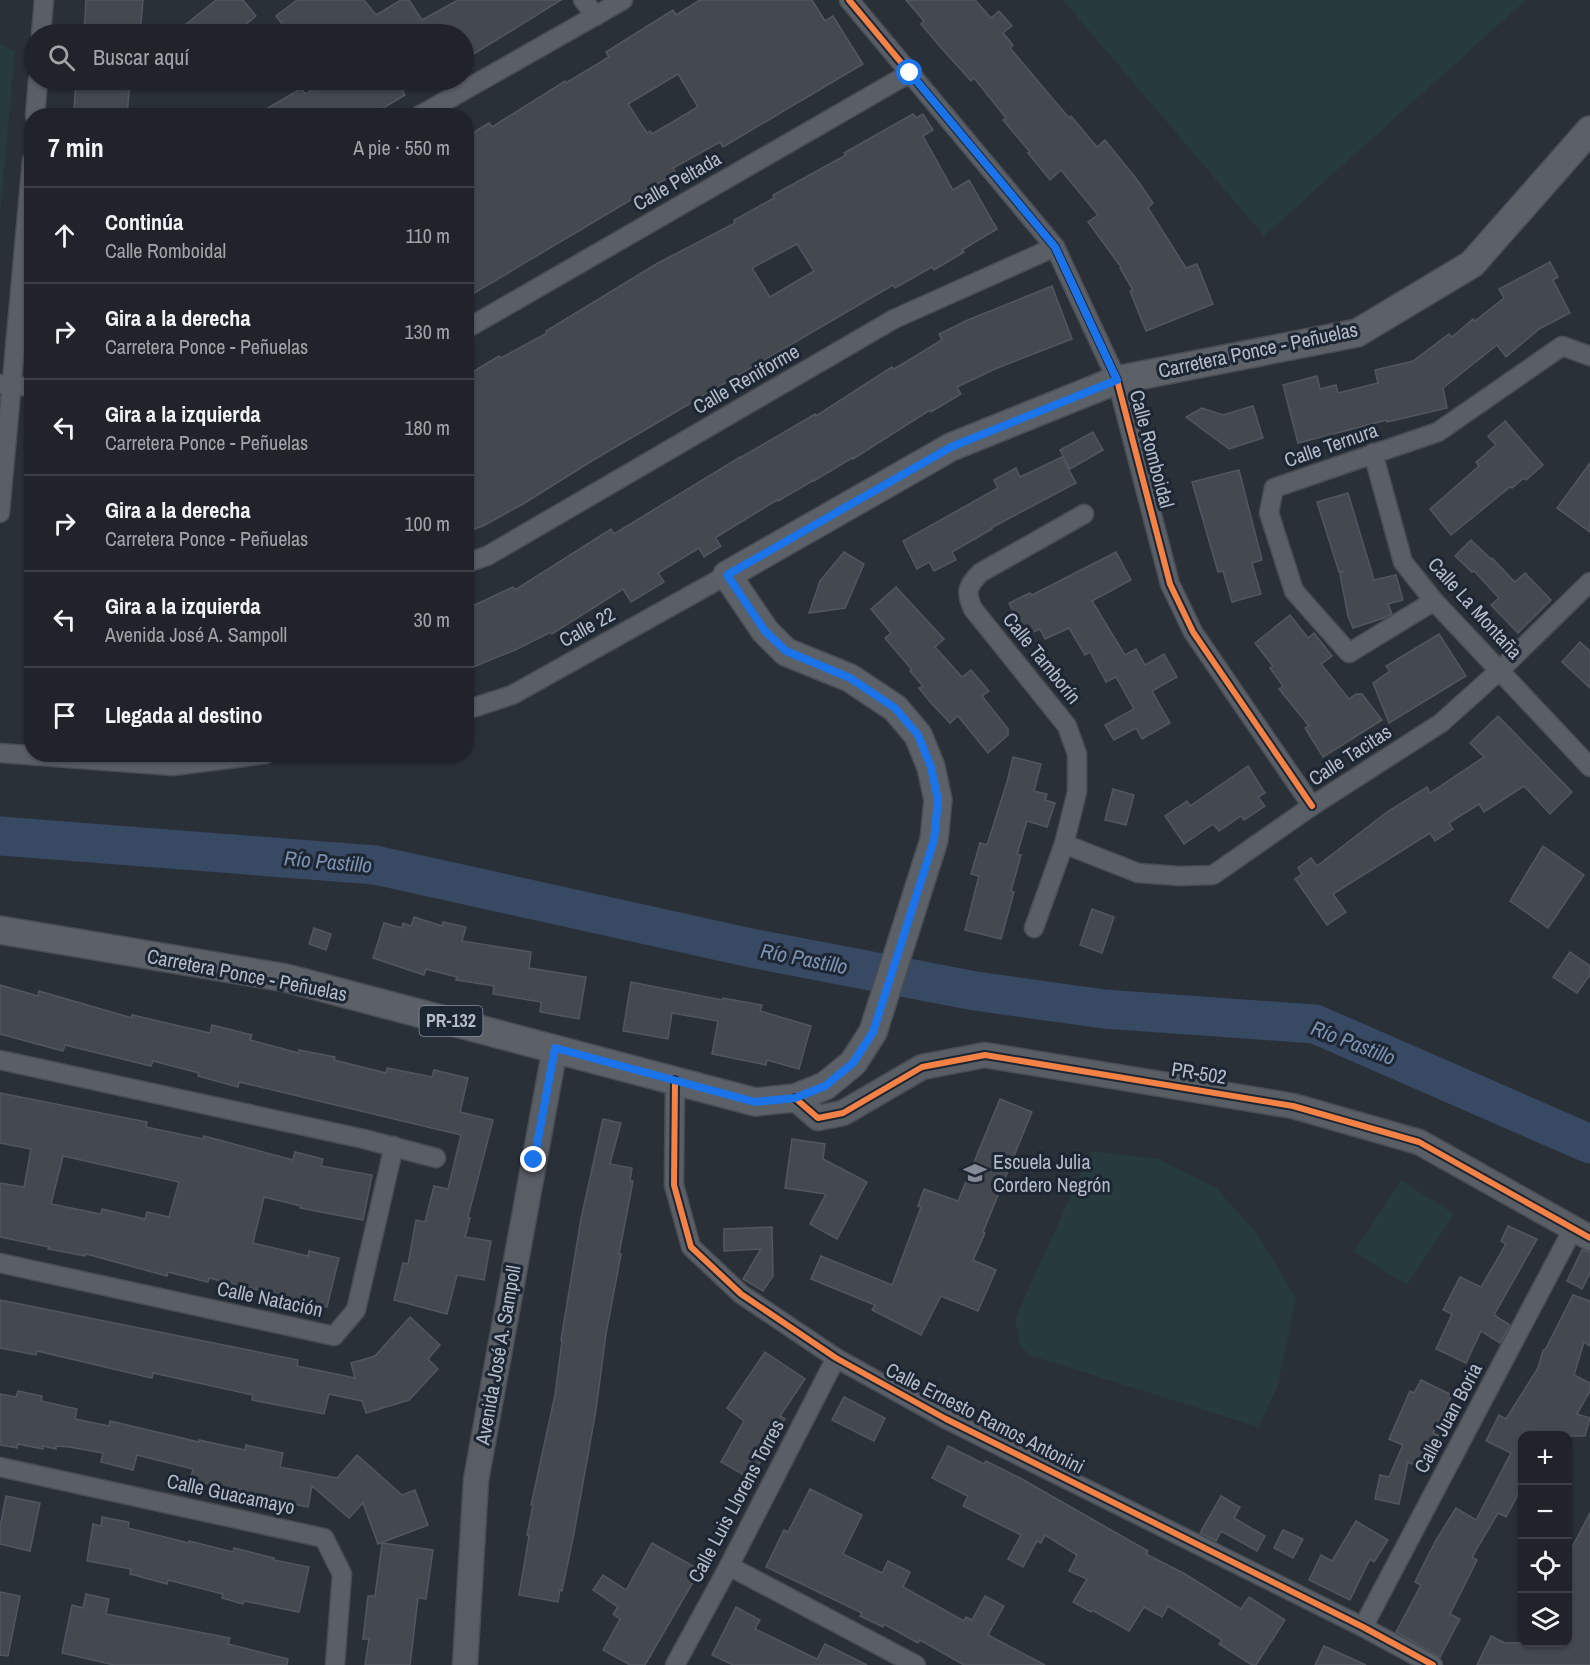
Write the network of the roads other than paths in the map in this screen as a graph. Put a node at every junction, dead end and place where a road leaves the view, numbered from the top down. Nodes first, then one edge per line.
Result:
1 (44, 0) edge
2 (583, 0) edge
3 (623, 0) edge
4 (849, 0) edge
5 (596, 16) junction
6 (42, 24) edge
7 (910, 73) junction
8 (474, 85) edge
9 (37, 90) edge
10 (465, 90) edge
11 (36, 108) edge
12 (433, 108) edge
13 (1590, 130) edge
14 (24, 240) edge
15 (1055, 247) junction
16 (474, 324) edge
17 (1590, 356) edge
18 (1117, 380) junction
19 (6, 385) edge
20 (24, 386) edge
21 (1373, 453) junction
22 (0, 513) edge
23 (1084, 514) dead end
24 (474, 560) edge
25 (727, 575) junction
26 (1590, 582) edge
27 (1434, 601) junction
28 (1500, 670) junction
29 (474, 707) edge
30 (0, 753) edge
31 (24, 755) edge
32 (120, 762) edge
33 (204, 762) edge
34 (1590, 767) edge
35 (1312, 807) junction
36 (1064, 844) junction
37 (1034, 928) dead end
38 (0, 930) edge
39 (555, 1048) junction
40 (0, 1060) edge
41 (675, 1080) junction
42 (795, 1098) junction
43 (394, 1146) junction
44 (436, 1158) dead end
45 (1582, 1234) edge
46 (0, 1263) edge
47 (836, 1358) junction
48 (0, 1467) edge
49 (729, 1566) junction
50 (1363, 1627) junction
51 (335, 1665) edge
52 (465, 1665) edge
53 (675, 1665) edge
54 (916, 1665) edge
55 (1433, 1665) edge

1 - 6 street
2 - 5 street
3 - 5 street
4 - 7 street, Calle Romboidal
5 - 8 street
7 - 15 street, Calle Romboidal
7 - 16 street, Calle Peltada
9 - 11 street
10 - 12 street
13 - 18 main road, Carretera Ponce - Peñuelas
14 - 19 street
15 - 18 street, Calle Romboidal
15 - 24 street, Calle Reniforme
17 - 21 street, Calle Ternura
18 - 25 main road, Carretera Ponce - Peñuelas
18 - 35 street, Calle Romboidal
19 - 20 street
19 - 22 street
21 - 27 street, Calle La Montaña
21 - 27 street, Calle Ternura
23 - 36 street, Calle Tamborín
25 - 29 street, Calle 22
25 - 42 main road, Carretera Ponce - Peñuelas / PR-132
26 - 28 street, Calle Tacitas
27 - 28 street, Calle La Montaña
28 - 34 street, Calle La Montaña
28 - 35 street, Calle Tacitas
30 - 31 street
32 - 33 street
35 - 36 street, Calle Tacitas
36 - 37 street, Calle Tamborín
38 - 39 main road, Carretera Ponce - Peñuelas / PR-132
39 - 41 main road, Carretera Ponce - Peñuelas / PR-132
39 - 52 street, Avenida José A. Sampoll
40 - 43 street
41 - 42 main road, Carretera Ponce - Peñuelas / PR-132
41 - 47 street, Calle Ernesto Ramos Antonini
42 - 45 street, PR-502 / PR-502
43 - 44 street
43 - 46 street, Calle Natación
45 - 50 street, Calle Juan Boria
47 - 49 street, Calle Luis Llorens Torres
47 - 50 street, Calle Ernesto Ramos Antonini
48 - 51 street, Calle Guacamayo
49 - 53 street, Calle Luis Llorens Torres
49 - 54 street
50 - 55 street, Calle Ernesto Ramos Antonini

